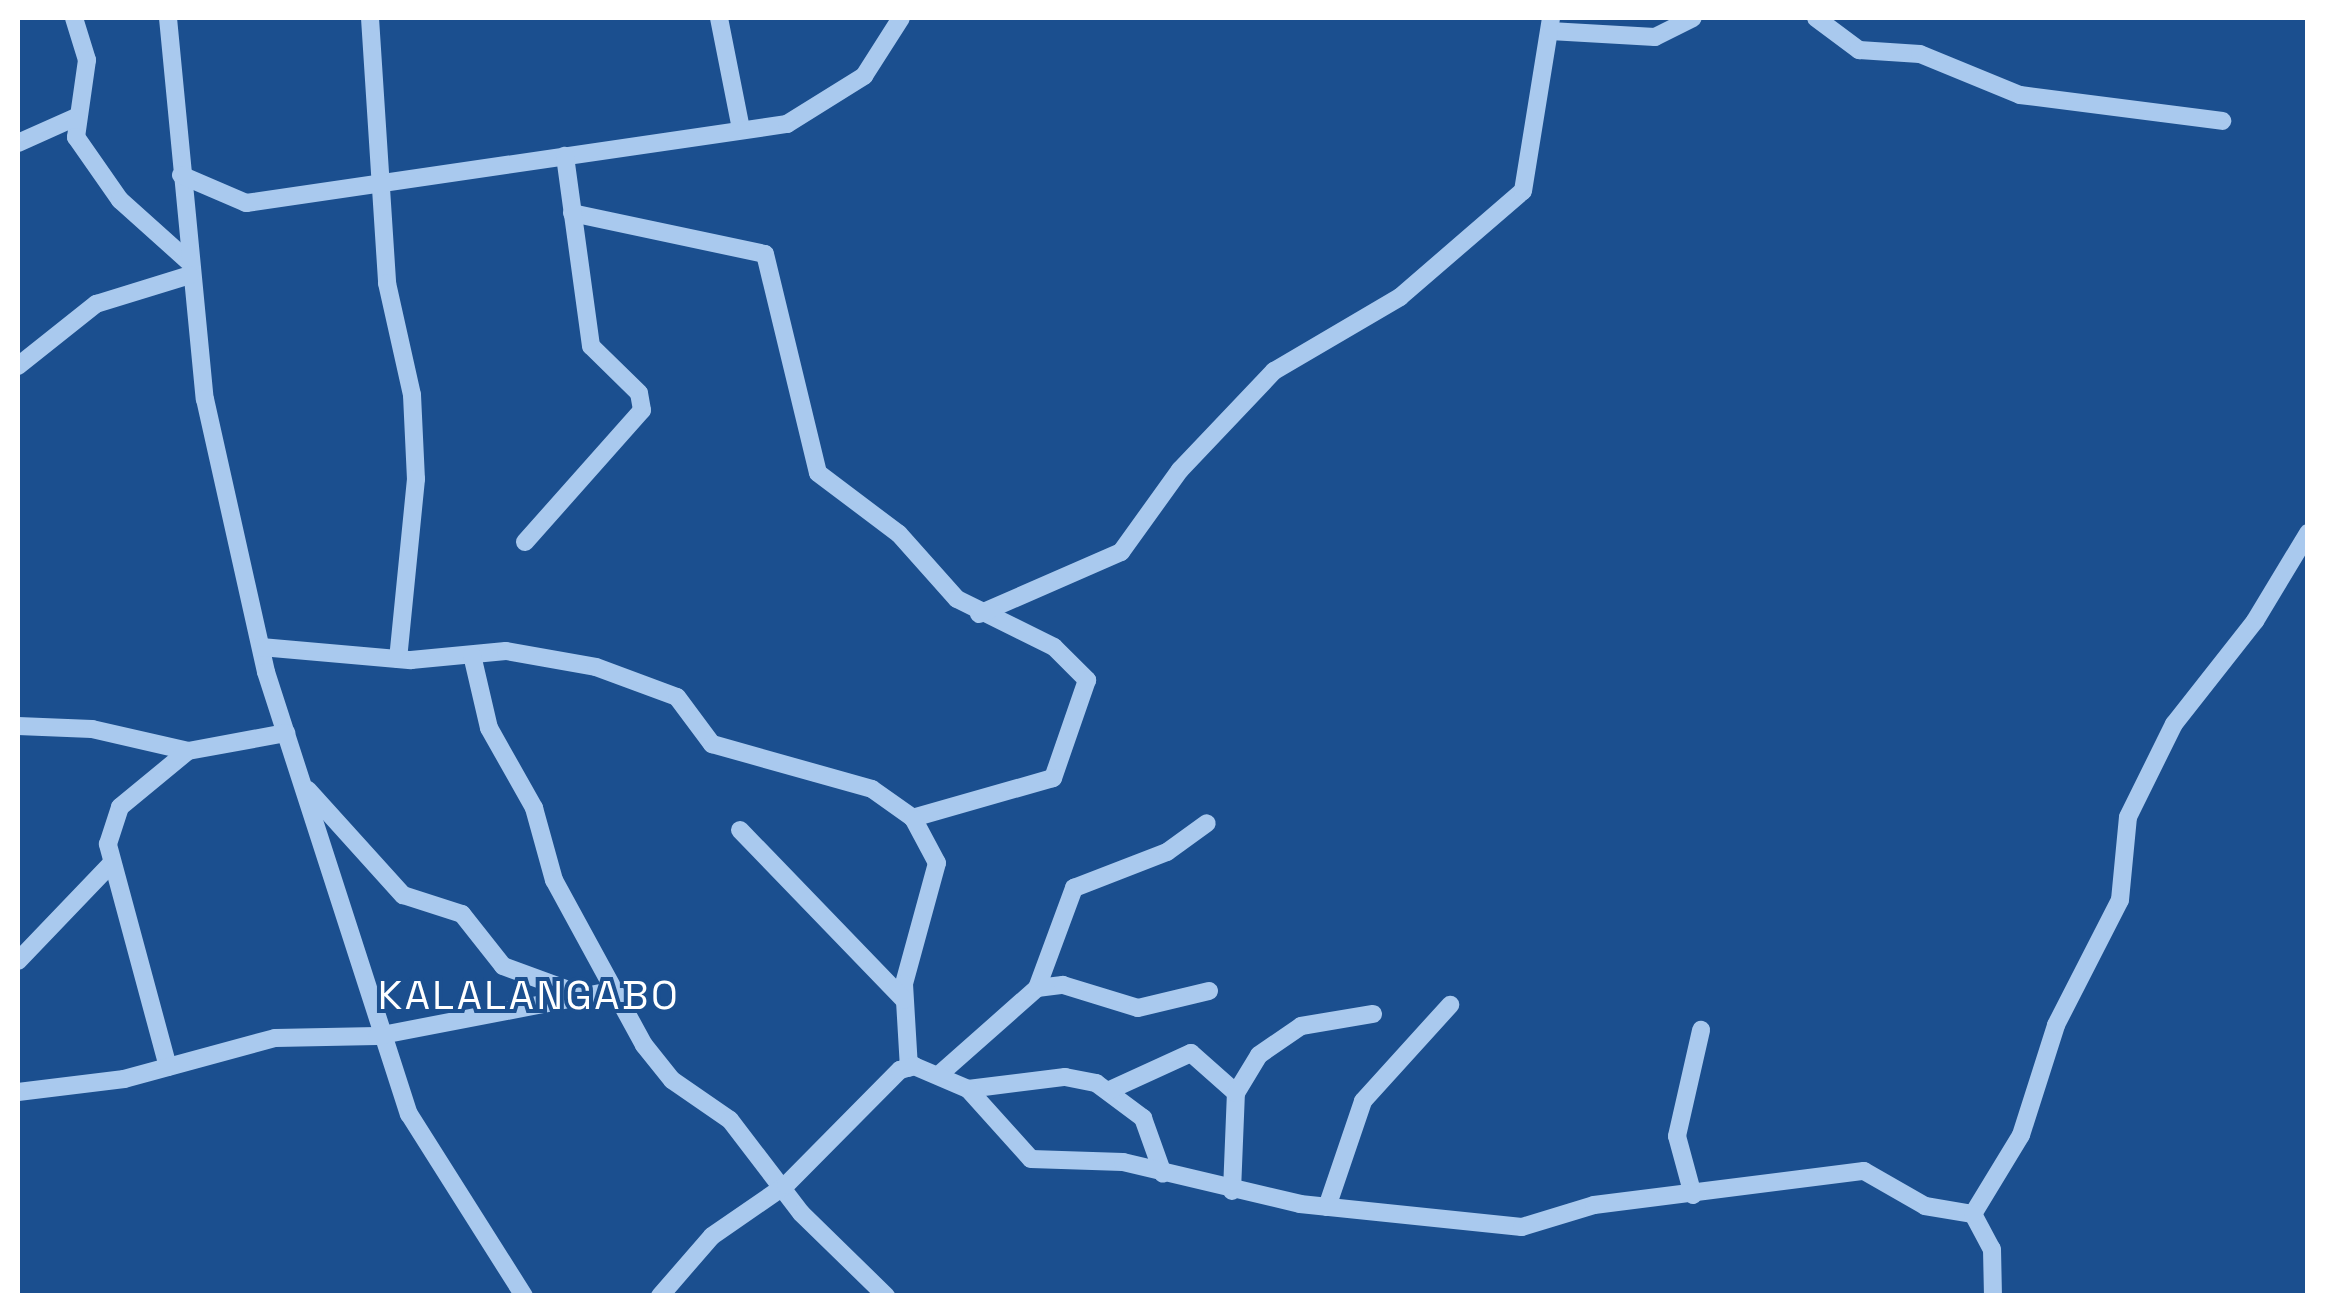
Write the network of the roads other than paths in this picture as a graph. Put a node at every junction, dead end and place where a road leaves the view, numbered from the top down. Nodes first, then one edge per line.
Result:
1 (74, 18) edge
2 (168, 18) edge
3 (370, 18) edge
4 (719, 18) edge
5 (901, 18) edge
6 (1693, 18) edge
7 (1816, 18) edge
8 (1551, 24) edge
9 (76, 116) junction
10 (2222, 121) dead end
11 (741, 129) junction
12 (18, 144) edge
13 (565, 156) junction
14 (181, 175) junction
15 (379, 178) junction
16 (572, 213) junction
17 (189, 268) junction
18 (18, 366) edge
19 (2308, 532) edge
20 (525, 542) dead end
21 (979, 614) junction
22 (261, 647) junction
23 (472, 655) junction
24 (398, 659) junction
25 (18, 726) edge
26 (286, 733) junction
27 (188, 751) junction
28 (302, 784) junction
29 (913, 818) junction
30 (1207, 823) dead end
31 (740, 830) dead end
32 (112, 863) junction
33 (18, 960) edge
34 (1037, 988) junction
35 (614, 990) junction
36 (1208, 991) dead end
37 (585, 996) junction
38 (904, 1000) junction
39 (1450, 1005) dead end
40 (1374, 1014) dead end
41 (1701, 1030) dead end
42 (377, 1036) junction
43 (168, 1067) junction
44 (909, 1068) junction
45 (940, 1073) junction
46 (968, 1088) junction
47 (1110, 1090) junction
48 (18, 1092) edge
49 (1236, 1093) junction
50 (1163, 1174) junction
51 (786, 1185) junction
52 (1232, 1191) junction
53 (1693, 1195) junction
54 (1328, 1207) junction
55 (1973, 1214) junction
56 (524, 1296) edge
57 (660, 1296) edge
58 (886, 1296) edge
59 (1993, 1296) edge

1 - 9 street
2 - 14 street
3 - 15 street
4 - 11 street
5 - 11 street
6 - 8 street
7 - 10 street
8 - 21 street
9 - 12 street
9 - 17 street
11 - 13 street
13 - 15 street
13 - 16 street
14 - 15 street
14 - 17 street
15 - 24 street
16 - 20 street
16 - 21 street
17 - 18 street
17 - 22 street
19 - 55 street
21 - 29 street
22 - 24 street
22 - 26 street
23 - 24 street
23 - 29 street
23 - 35 street
25 - 27 street
26 - 27 street
26 - 28 street
27 - 32 street
28 - 37 street
28 - 42 street
29 - 38 street
30 - 34 street
31 - 38 street
32 - 33 street
32 - 43 street
34 - 36 street
34 - 45 street
35 - 37 street
35 - 51 street
37 - 42 street
38 - 44 street
39 - 54 street
40 - 49 street
41 - 53 street
42 - 43 street
42 - 56 street
43 - 48 street
44 - 45 street
44 - 51 street
45 - 46 street
46 - 47 street
46 - 50 street
47 - 49 street
47 - 50 street
49 - 52 street
50 - 52 street
51 - 57 street
51 - 58 street
52 - 54 street
53 - 54 street
53 - 55 street
55 - 59 street

